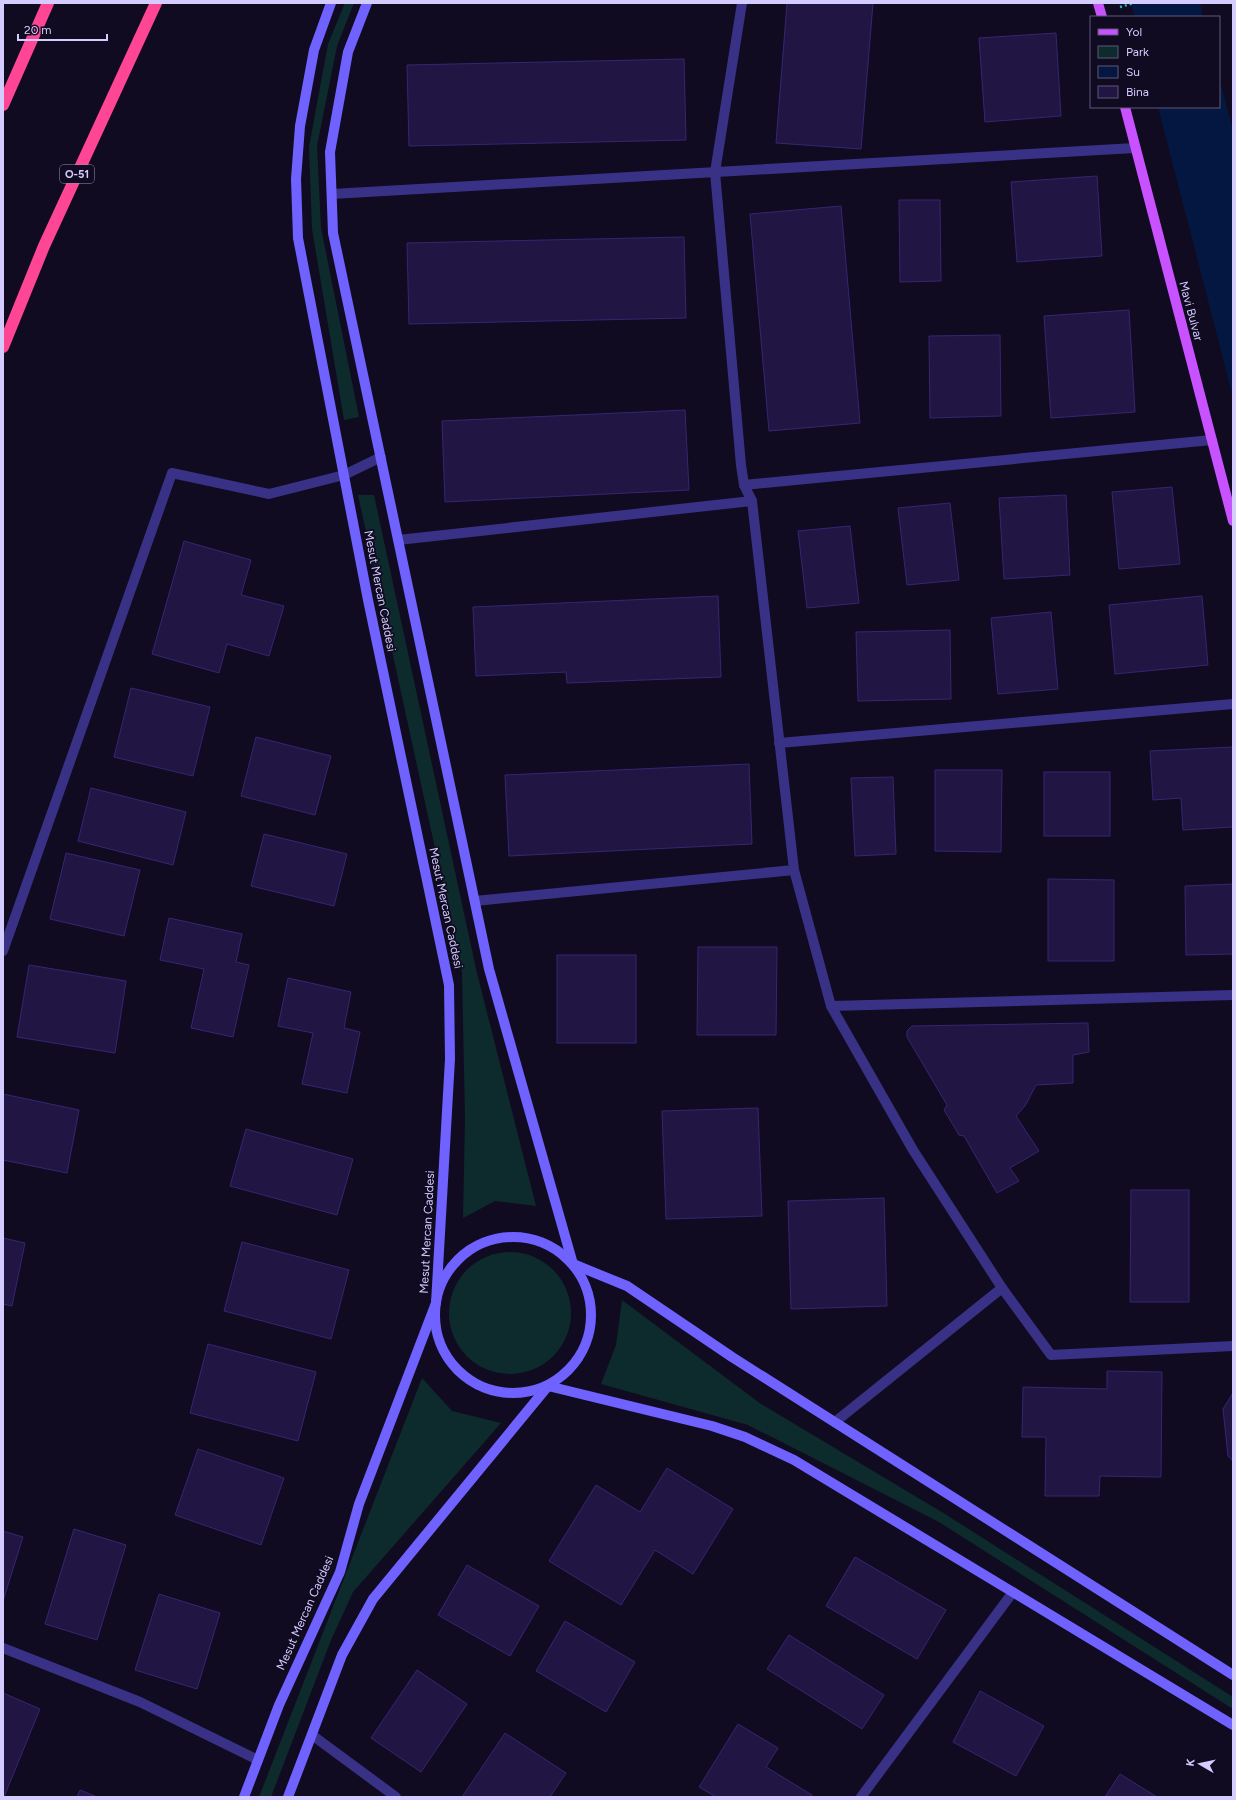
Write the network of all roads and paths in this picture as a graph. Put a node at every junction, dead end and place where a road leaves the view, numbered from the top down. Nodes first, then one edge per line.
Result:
1 (48, 3) edge
2 (156, 3) edge
3 (330, 3) edge
4 (367, 3) edge
5 (742, 3) edge
6 (1098, 3) edge
7 (1134, 3) edge
8 (1116, 8) dead end
9 (1102, 16) edge
10 (3, 106) edge
11 (1125, 108) edge
12 (1135, 148) junction
13 (715, 172) junction
14 (332, 194) junction
15 (3, 347) edge
16 (1212, 440) junction
17 (381, 457) junction
18 (344, 475) junction
19 (744, 485) junction
20 (752, 502) junction
21 (1233, 521) edge
22 (398, 540) junction
23 (1233, 704) edge
24 (779, 743) junction
25 (794, 870) junction
26 (475, 901) junction
27 (3, 951) edge
28 (1233, 995) edge
29 (831, 1006) junction
30 (573, 1264) junction
31 (1002, 1288) junction
32 (436, 1303) junction
33 (1233, 1346) edge
34 (548, 1386) junction
35 (835, 1422) junction
36 (1013, 1592) junction
37 (3, 1648) edge
38 (1233, 1675) edge
39 (1233, 1725) edge
40 (312, 1735) junction
41 (258, 1760) junction
42 (244, 1797) edge
43 (288, 1797) edge
44 (396, 1797) edge
45 (861, 1797) edge

1 - 10 highway
2 - 15 highway, O-51
3 - 18 main road, Mesut Mercan Caddesi
4 - 14 main road
5 - 13 street
6 - 9 main road
7 - 8 path
11 - 12 main road, Mavi Bulvar
12 - 13 street
12 - 16 main road, Mavi Bulvar
13 - 14 street
13 - 19 street
14 - 17 main road
16 - 19 street
16 - 21 main road, Mavi Bulvar
17 - 18 street
17 - 22 main road
18 - 27 street
18 - 32 main road, Mesut Mercan Caddesi
19 - 20 street
20 - 22 street
20 - 24 street
22 - 26 main road
23 - 24 street
24 - 25 street
25 - 26 street
25 - 29 street
26 - 30 main road
28 - 29 street
29 - 31 street
30 - 32 main road
30 - 34 main road
30 - 35 main road
31 - 33 street
31 - 35 street
32 - 34 main road
32 - 41 main road, Mesut Mercan Caddesi
34 - 36 main road
34 - 40 main road
35 - 38 main road
36 - 39 main road
36 - 45 street
37 - 41 street
40 - 43 main road
40 - 44 street
41 - 42 main road, Mesut Mercan Caddesi

